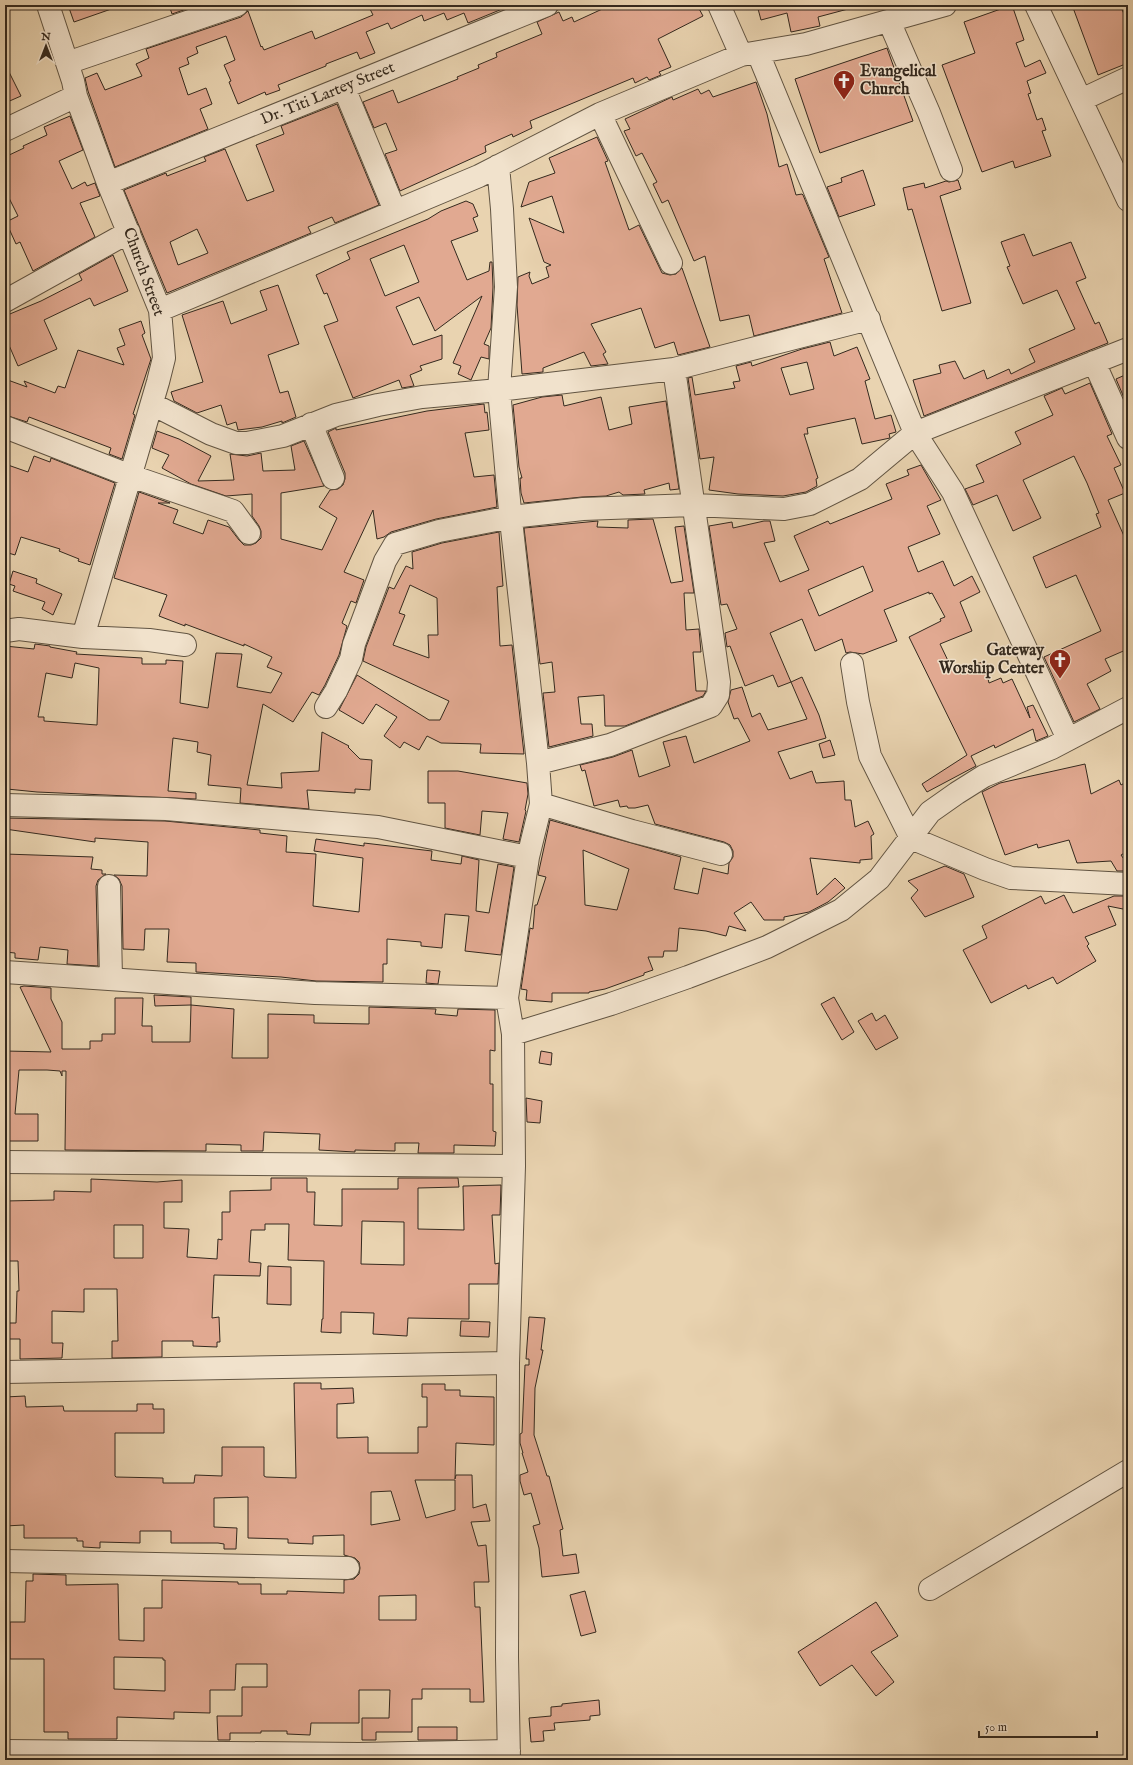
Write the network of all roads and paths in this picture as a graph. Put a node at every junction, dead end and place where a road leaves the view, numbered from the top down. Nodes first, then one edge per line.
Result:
1 (48, 5) edge
2 (237, 5) edge
3 (547, 5) edge
4 (719, 5) edge
5 (945, 5) edge
6 (1036, 5) edge
7 (889, 21) junction
8 (750, 54) junction
9 (67, 63) junction
10 (1128, 78) edge
11 (344, 88) junction
12 (76, 96) junction
13 (1081, 100) junction
14 (600, 114) junction
15 (5, 130) edge
16 (498, 166) junction
17 (951, 170) dead end
18 (108, 183) junction
19 (1128, 200) edge
20 (395, 211) junction
21 (129, 232) junction
22 (671, 263) dead end
23 (5, 301) edge
24 (160, 310) junction
25 (869, 319) junction
26 (1128, 349) edge
27 (1094, 362) junction
28 (674, 369) junction
29 (499, 390) junction
30 (152, 404) junction
31 (311, 424) junction
32 (5, 427) edge
33 (915, 433) junction
34 (1128, 438) edge
35 (131, 476) junction
36 (333, 478) dead end
37 (693, 505) junction
38 (511, 517) junction
39 (249, 533) dead end
40 (5, 631) edge
41 (83, 636) junction
42 (185, 645) dead end
43 (852, 664) dead end
44 (326, 707) dead end
45 (1128, 708) edge
46 (1068, 739) junction
47 (538, 763) junction
48 (541, 804) junction
49 (5, 805) edge
50 (911, 838) junction
51 (721, 854) dead end
52 (528, 857) junction
53 (1128, 884) edge
54 (109, 886) dead end
55 (5, 972) edge
56 (111, 978) junction
57 (507, 998) junction
58 (513, 1034) junction
59 (5, 1162) edge
60 (514, 1166) junction
61 (508, 1363) junction
62 (5, 1372) edge
63 (1128, 1471) edge
64 (5, 1561) edge
65 (348, 1568) dead end
66 (930, 1589) dead end
67 (5, 1751) edge
68 (509, 1755) edge

1 - 9 street, Church Street
2 - 9 street
3 - 11 street, Dr. Titi Lartey Street
4 - 8 street
5 - 7 street
6 - 13 street
7 - 8 street
7 - 17 street
8 - 14 street
8 - 25 street
9 - 12 street, Church Street
10 - 13 street
11 - 18 street, Dr. Titi Lartey Street
11 - 20 street
12 - 15 street
12 - 18 street, Church Street
13 - 19 street
14 - 16 street
14 - 22 street
16 - 20 street
16 - 29 street
18 - 21 street, Church Street
20 - 24 street
21 - 23 street
21 - 24 street, Church Street
24 - 30 street, Church Street
25 - 28 street
25 - 33 street
26 - 27 street
27 - 33 street
27 - 34 street
28 - 29 street
28 - 37 street
29 - 31 street
29 - 38 street
30 - 31 street
30 - 35 street, Church Street
31 - 36 street
32 - 35 street
33 - 37 street
33 - 46 street
35 - 39 street
35 - 41 street, Church Street
37 - 38 street
37 - 47 street
38 - 44 street
38 - 47 street
40 - 41 street
41 - 42 street
43 - 50 street
45 - 46 street
46 - 50 street
47 - 48 street
48 - 51 street
48 - 52 street
49 - 52 street
50 - 53 street
50 - 58 street
52 - 57 street
54 - 56 street
55 - 56 street
56 - 57 street
57 - 58 street
58 - 60 street
59 - 60 street
60 - 61 street
61 - 62 street
61 - 68 street
63 - 66 street
64 - 65 street
67 - 68 street

